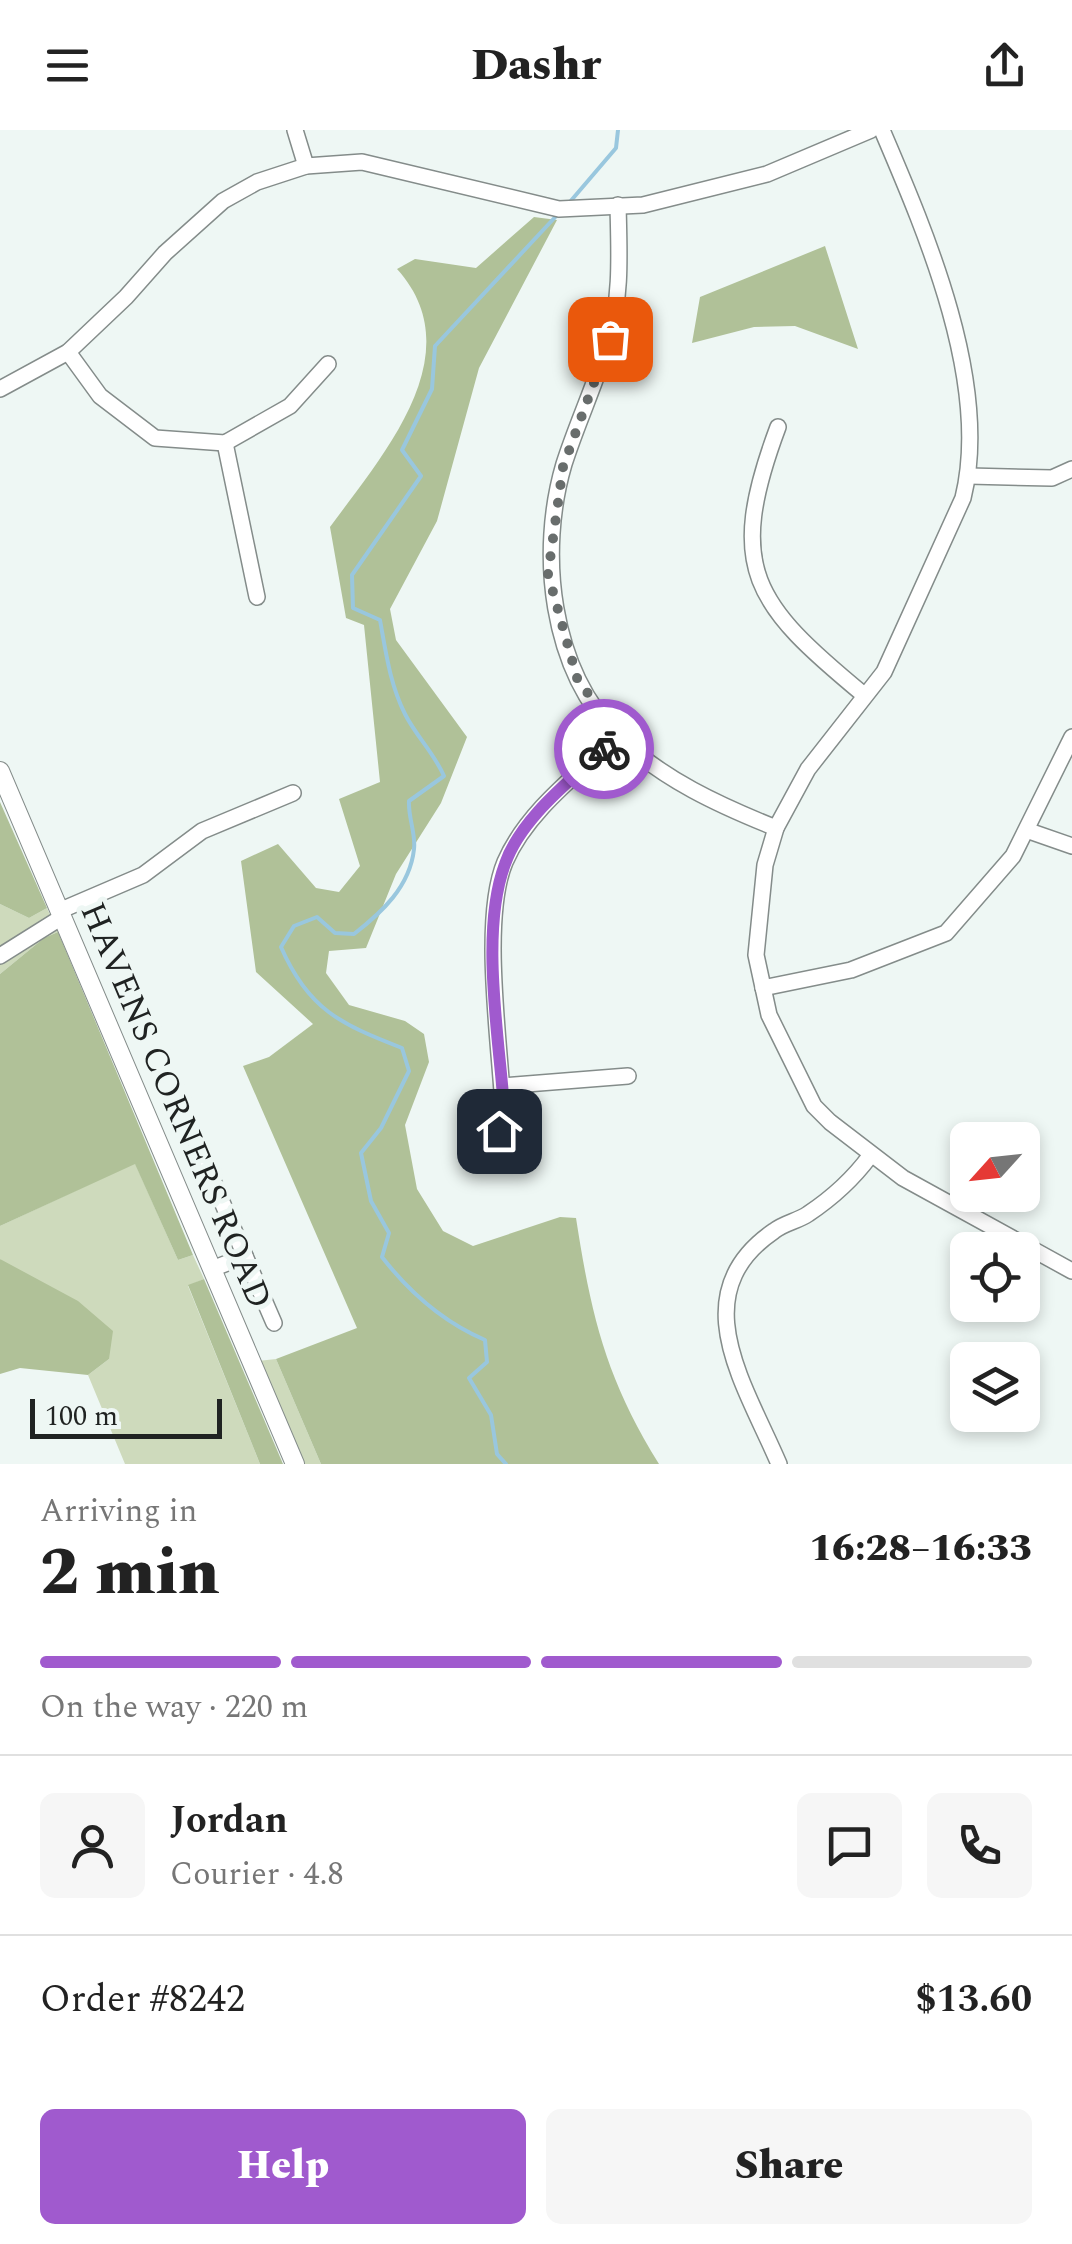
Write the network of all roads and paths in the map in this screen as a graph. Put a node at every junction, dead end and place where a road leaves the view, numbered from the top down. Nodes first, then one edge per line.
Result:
1 (295, 130) edge
2 (871, 130) edge
3 (882, 130) edge
4 (306, 166) junction
5 (618, 205) junction
6 (68, 352) junction
7 (328, 364) dead end
8 (0, 389) edge
9 (778, 428) dead end
10 (224, 443) junction
11 (1072, 468) edge
12 (968, 476) junction
13 (257, 598) dead end
14 (864, 695) junction
15 (618, 736) junction
16 (1072, 736) edge
17 (0, 770) edge
18 (293, 793) dead end
19 (776, 828) junction
20 (1029, 831) junction
21 (1072, 846) edge
22 (61, 914) junction
23 (0, 956) edge
24 (763, 988) junction
25 (628, 1076) dead end
26 (502, 1086) junction
27 (499, 1131) dead end
28 (196, 1141) dead end
29 (870, 1156) junction
30 (244, 1256) junction
31 (212, 1270) junction
32 (1072, 1271) edge
33 (274, 1322) dead end
34 (295, 1464) edge
35 (779, 1464) edge

1 - 4 street
2 - 5 street
3 - 12 street
4 - 5 street
4 - 6 street
5 - 15 street
6 - 8 street
6 - 10 street
7 - 10 street
9 - 14 street
10 - 13 street
11 - 12 street
12 - 14 street
14 - 19 street
15 - 19 street
15 - 26 street
16 - 20 street
17 - 22 main road, HAVENS CORNERS ROAD
18 - 22 street
19 - 24 street
20 - 21 street
20 - 24 street
22 - 23 street
22 - 31 main road, HAVENS CORNERS ROAD
24 - 29 street
25 - 26 street
26 - 27 street
28 - 30 street
29 - 32 street
29 - 35 street
30 - 31 street
30 - 33 street
31 - 34 main road, HAVENS CORNERS ROAD

